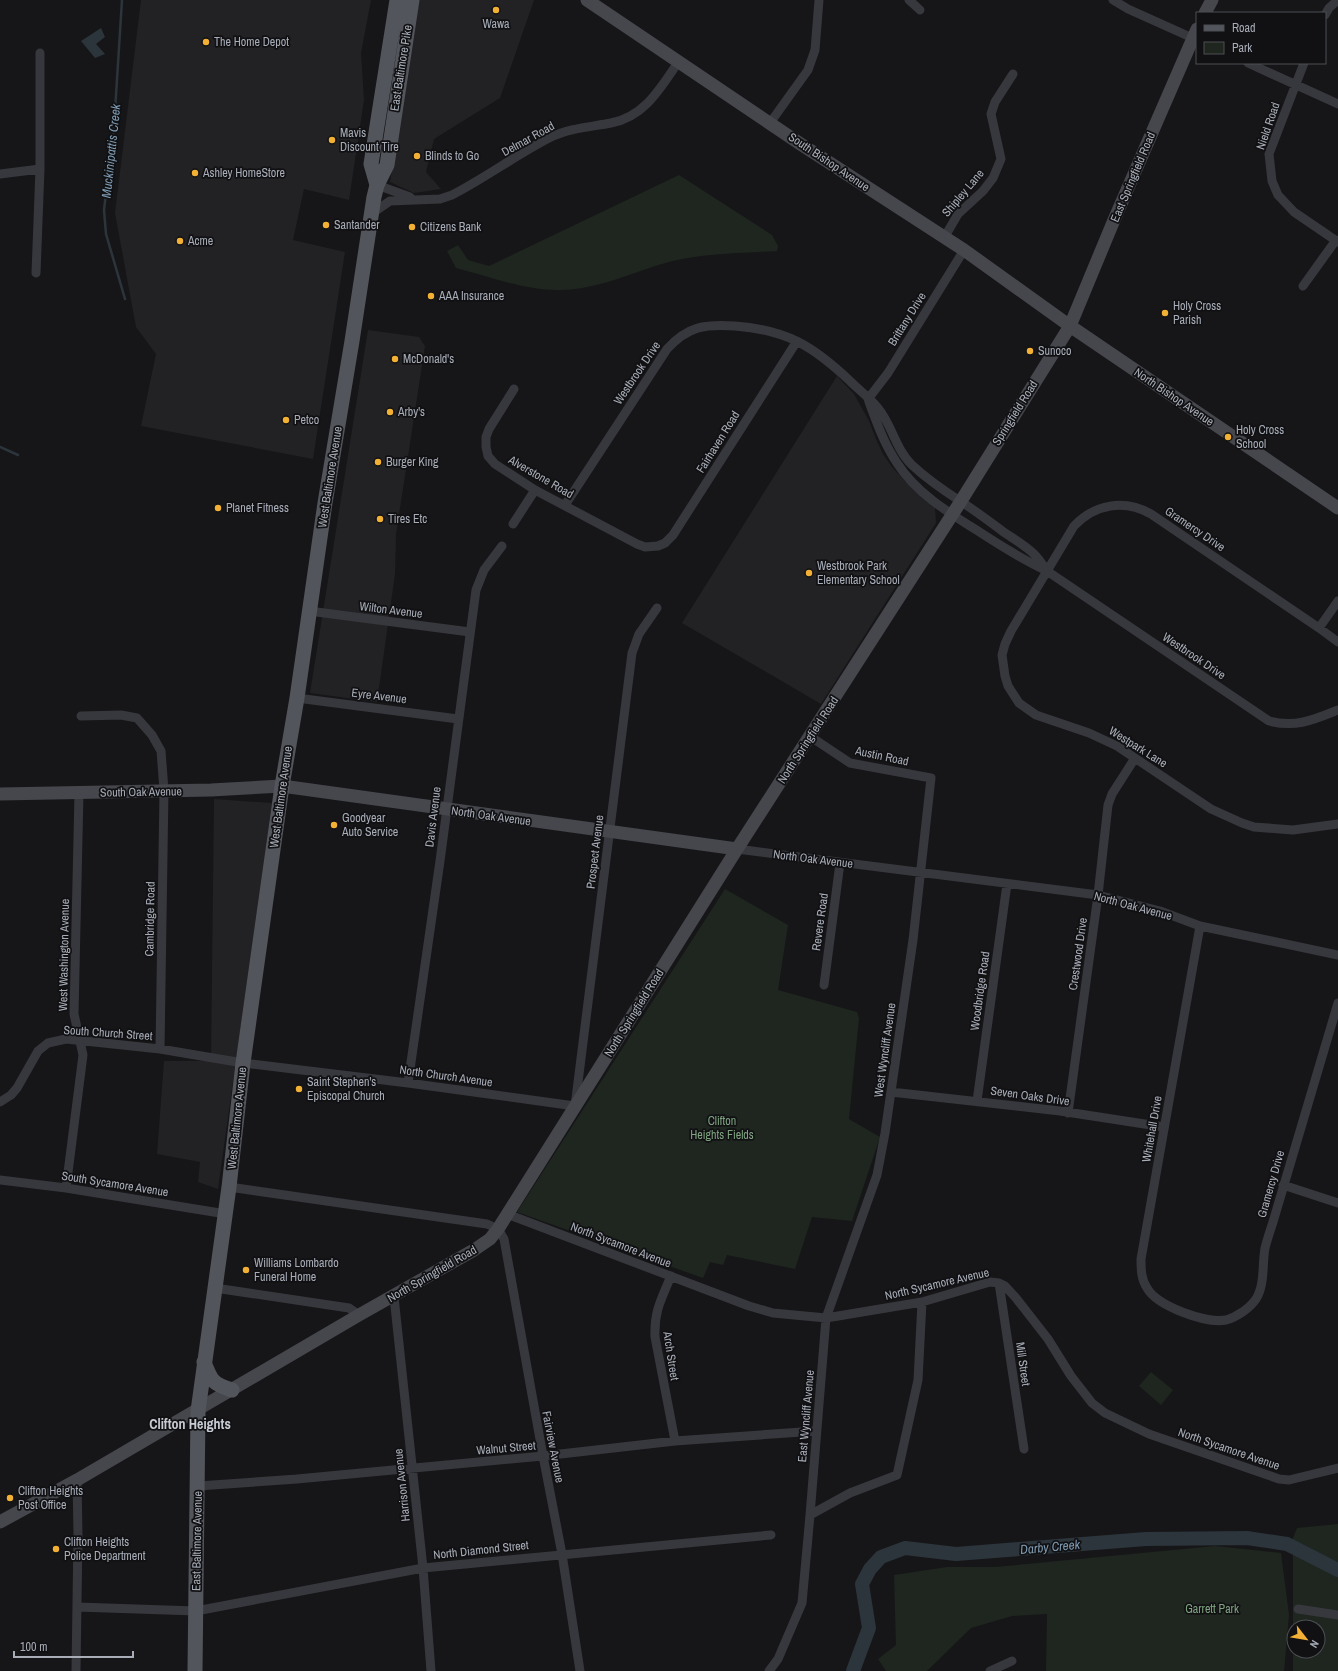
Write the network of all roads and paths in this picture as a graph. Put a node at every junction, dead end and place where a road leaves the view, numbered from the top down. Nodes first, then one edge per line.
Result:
1 (397, 0) edge
2 (412, 0) edge
3 (819, 0) edge
4 (909, 0) edge
5 (1114, 0) edge
6 (1212, 0) edge
7 (1338, 0) edge
8 (594, 2) edge
9 (920, 10) dead end
10 (1206, 12) edge
11 (1326, 13) edge
12 (1195, 36) edge
13 (40, 53) dead end
14 (395, 61) junction
15 (679, 61) junction
16 (1250, 64) edge
17 (1304, 64) edge
18 (1013, 74) dead end
19 (1296, 84) junction
20 (1338, 104) edge
21 (770, 123) junction
22 (40, 169) junction
23 (0, 174) edge
24 (377, 185) junction
25 (417, 200) junction
26 (371, 214) junction
27 (944, 238) junction
28 (1337, 241) edge
29 (964, 250) junction
30 (36, 273) dead end
31 (1303, 286) dead end
32 (1070, 326) junction
33 (796, 341) junction
34 (514, 389) dead end
35 (868, 399) junction
36 (535, 490) junction
37 (961, 501) junction
38 (565, 505) junction
39 (1338, 508) edge
40 (952, 515) junction
41 (514, 524) dead end
42 (502, 546) dead end
43 (652, 547) joint
44 (1047, 571) junction
45 (1338, 601) edge
46 (657, 608) dead end
47 (309, 611) junction
48 (1319, 628) junction
49 (470, 632) junction
50 (1338, 642) edge
51 (297, 698) junction
52 (1338, 710) edge
53 (81, 716) dead end
54 (458, 719) junction
55 (811, 736) junction
56 (1135, 758) junction
57 (931, 778) joint
58 (282, 786) junction
59 (164, 790) junction
60 (79, 793) junction
61 (0, 794) edge
62 (446, 810) junction
63 (1338, 824) edge
64 (610, 831) junction
65 (737, 849) junction
66 (840, 863) junction
67 (921, 873) junction
68 (1007, 884) junction
69 (1098, 895) junction
70 (1200, 926) junction
71 (1338, 955) edge
72 (824, 985) dead end
73 (1338, 1003) edge
74 (79, 1040) junction
75 (160, 1049) junction
76 (243, 1063) junction
77 (408, 1083) junction
78 (891, 1092) junction
79 (977, 1101) junction
80 (0, 1102) edge
81 (575, 1106) junction
82 (1068, 1113) junction
83 (1164, 1127) junction
84 (0, 1180) edge
85 (1283, 1186) junction
86 (229, 1187) junction
87 (66, 1188) junction
88 (1338, 1203) edge
89 (226, 1214) junction
90 (507, 1214) junction
91 (498, 1229) junction
92 (671, 1276) junction
93 (999, 1283) junction
94 (215, 1288) junction
95 (394, 1297) junction
96 (922, 1302) junction
97 (1188, 1313) joint
98 (359, 1315) junction
99 (826, 1318) junction
100 (204, 1362) junction
101 (232, 1390) junction
102 (198, 1411) junction
103 (816, 1431) junction
104 (675, 1441) junction
105 (1024, 1449) dead end
106 (542, 1456) junction
107 (413, 1468) junction
108 (1338, 1468) edge
109 (77, 1480) junction
110 (198, 1486) junction
111 (810, 1515) junction
112 (0, 1522) edge
113 (771, 1535) dead end
114 (562, 1554) junction
115 (423, 1568) junction
116 (77, 1608) junction
117 (1298, 1609) dead end
118 (196, 1611) junction
119 (1338, 1616) edge
120 (1012, 1661) dead end
121 (76, 1671) edge
122 (194, 1671) edge
123 (431, 1671) edge
124 (580, 1671) edge
125 (769, 1671) edge
126 (990, 1671) edge

1 - 14 main road, East Baltimore Pike
2 - 14 main road, East Baltimore Pike
3 - 21 street
4 - 9 street
5 - 12 street
6 - 10 main road
7 - 11 street
8 - 15 main road, South Bishop Avenue
12 - 32 main road, East Springfield Road
13 - 22 street
14 - 24 main road, East Baltimore Pike
15 - 21 main road, South Bishop Avenue
15 - 25 street, Delmar Road
16 - 19 street
17 - 19 street, Nield Road
18 - 27 street, Shipley Lane
19 - 20 street
19 - 28 street, Nield Road
21 - 27 main road, South Bishop Avenue
22 - 23 street
22 - 30 street
24 - 25 street, Delmar Road
24 - 26 main road, West Baltimore Avenue
25 - 26 street, Delmar Road
26 - 47 main road, West Baltimore Avenue
27 - 29 main road, South Bishop Avenue
28 - 31 street
29 - 32 main road, South Bishop Avenue
29 - 35 street, Brittany Drive
32 - 37 main road, Springfield Road
32 - 39 main road, North Bishop Avenue
33 - 35 street, Westbrook Drive
33 - 38 street, Westbrook Drive
33 - 43 street, Fairhaven Road
34 - 36 street, Alverstone Road
35 - 37 street, Westbrook Drive
35 - 40 street, Westbrook Drive
36 - 38 street, Alverstone Road
36 - 41 street
37 - 40 main road, North Springfield Road
37 - 44 street, Westbrook Drive
38 - 43 street, Alverstone Road
40 - 44 street, Westbrook Drive
40 - 55 main road, North Springfield Road
42 - 49 street, Davis Avenue
44 - 48 street, Gramercy Drive
44 - 52 street, Westbrook Drive
44 - 56 street, Westpark Lane
45 - 48 street
46 - 64 street, Prospect Avenue
47 - 49 street, Wilton Avenue
47 - 51 main road, West Baltimore Avenue
48 - 50 street, Gramercy Drive
49 - 54 street, Davis Avenue
51 - 54 street, Eyre Avenue
51 - 58 main road, West Baltimore Avenue
53 - 59 street, Cambridge Road
54 - 62 street, Davis Avenue
55 - 57 street, Austin Road
55 - 65 main road, North Springfield Road
56 - 63 street, Westpark Lane
56 - 69 street, Crestwood Drive
57 - 67 street, West Wyncliff Avenue
58 - 59 main road, South Oak Avenue
58 - 62 main road, North Oak Avenue
58 - 76 main road, West Baltimore Avenue
59 - 60 main road, South Oak Avenue
59 - 75 street, Cambridge Road
60 - 61 main road, South Oak Avenue
60 - 74 street, West Washington Avenue
62 - 64 main road, North Oak Avenue
62 - 77 street, Davis Avenue
64 - 65 main road, North Oak Avenue
64 - 81 street, Prospect Avenue
65 - 66 street, North Oak Avenue
65 - 81 main road, North Springfield Road
66 - 67 street, North Oak Avenue
66 - 72 street, Revere Road
67 - 68 street, North Oak Avenue
67 - 78 street, West Wyncliff Avenue
68 - 69 street, North Oak Avenue
68 - 79 street, Woodbridge Road
69 - 70 street, North Oak Avenue
69 - 82 street, Crestwood Drive
70 - 71 street, North Oak Avenue
70 - 83 street, Whitehall Drive
73 - 85 street, Gramercy Drive
74 - 75 street, South Church Street
74 - 80 street, South Church Street
74 - 87 street, West Washington Avenue
75 - 76 street, South Church Street
76 - 77 street, North Church Avenue
76 - 86 main road, West Baltimore Avenue
77 - 81 street, North Church Avenue
78 - 79 street, Seven Oaks Drive
78 - 99 street, West Wyncliff Avenue
79 - 82 street, Seven Oaks Drive
81 - 90 main road, North Springfield Road
82 - 83 street, Seven Oaks Drive
83 - 97 street, Whitehall Drive
84 - 87 street, South Sycamore Avenue
85 - 88 street
85 - 97 street, Gramercy Drive
86 - 89 main road, West Baltimore Avenue
86 - 91 street
87 - 89 street, South Sycamore Avenue
89 - 94 main road, West Baltimore Avenue
90 - 91 main road, North Springfield Road
90 - 92 street, North Sycamore Avenue
91 - 95 main road, North Springfield Road
91 - 106 street, Fairview Avenue
92 - 99 street, North Sycamore Avenue
92 - 104 street, Arch Street
93 - 96 street, North Sycamore Avenue
93 - 105 street, Mill Street
93 - 108 street, North Sycamore Avenue
94 - 98 street
94 - 100 main road, West Baltimore Avenue
95 - 98 main road, North Springfield Road
95 - 107 street, Harrison Avenue
96 - 99 street, North Sycamore Avenue
96 - 111 street
98 - 101 main road, North Springfield Road
99 - 103 street, East Wyncliff Avenue
100 - 101 main road
100 - 102 main road, West Baltimore Avenue
101 - 102 main road, North Springfield Road
102 - 109 main road, North Springfield Road
102 - 110 main road, East Baltimore Avenue
103 - 104 street, Walnut Street
103 - 111 street, East Wyncliff Avenue
104 - 106 street, Walnut Street
106 - 107 street, Walnut Street
106 - 114 street, Fairview Avenue
107 - 110 street, Walnut Street
107 - 115 street, Harrison Avenue
109 - 112 main road, North Springfield Road
109 - 116 street
110 - 118 main road, East Baltimore Avenue
111 - 125 street, East Wyncliff Avenue
113 - 114 street, North Diamond Street
114 - 115 street, North Diamond Street
114 - 124 street, Fairview Avenue
115 - 118 street, North Diamond Street
115 - 123 street, Harrison Avenue
116 - 118 street, North Diamond Street
116 - 121 street
117 - 119 street
118 - 122 main road, East Baltimore Avenue
120 - 126 street

